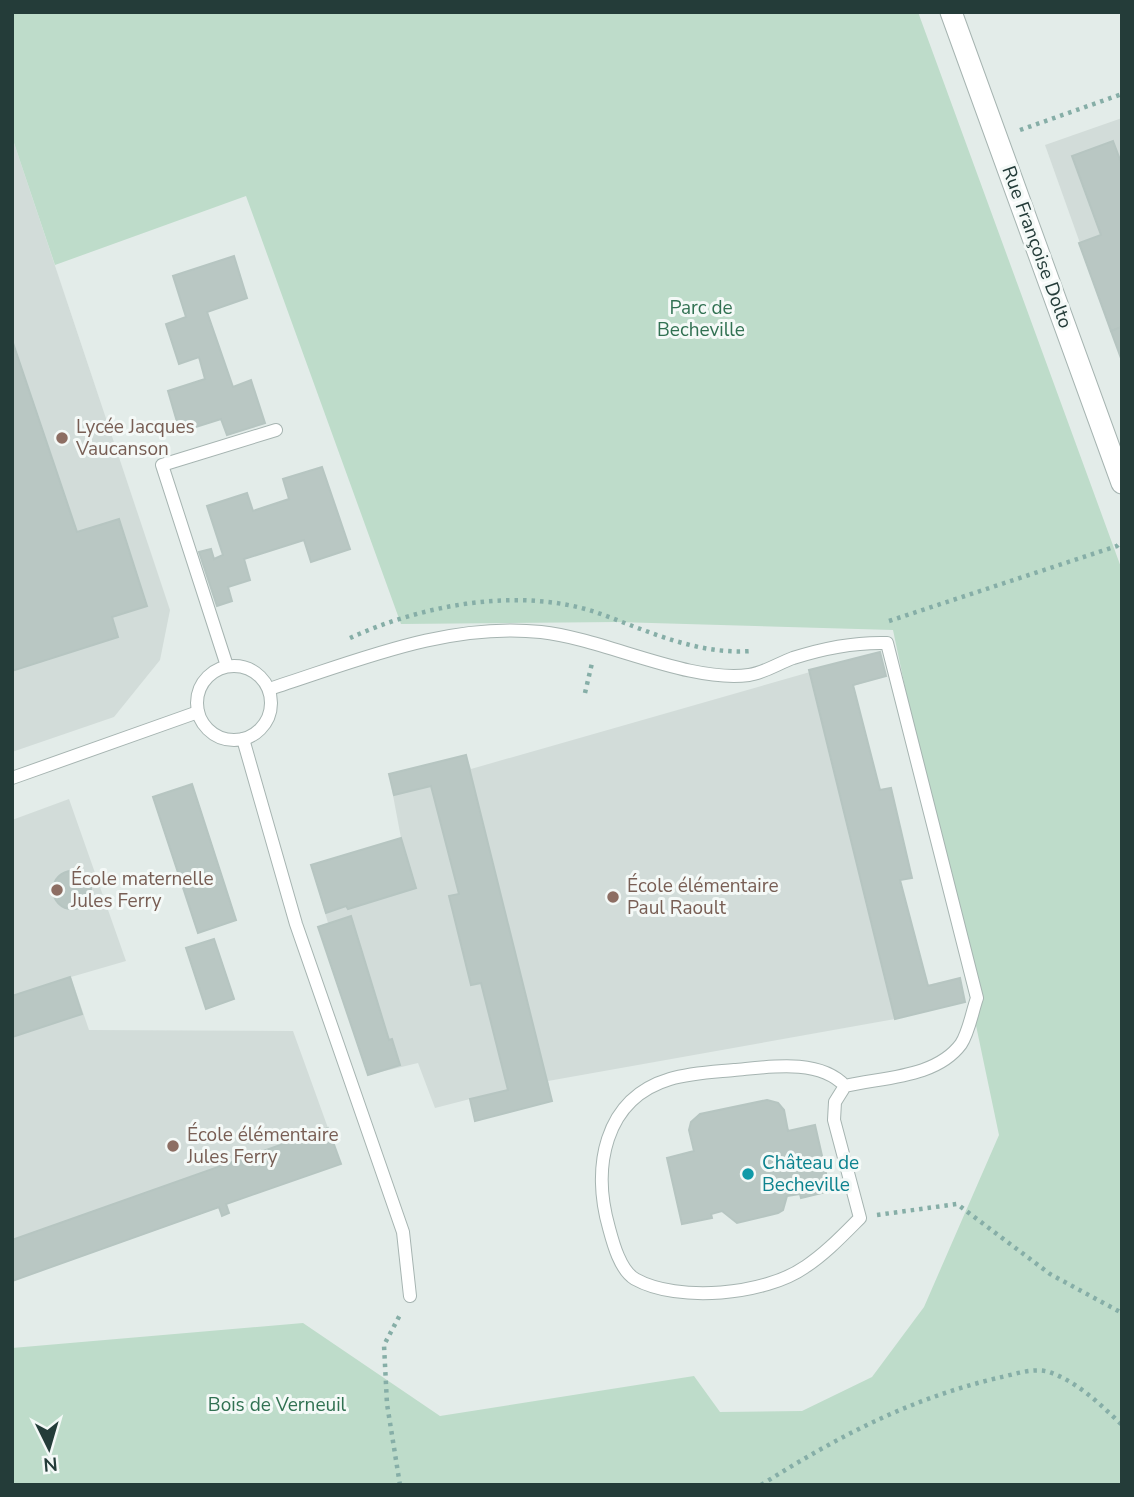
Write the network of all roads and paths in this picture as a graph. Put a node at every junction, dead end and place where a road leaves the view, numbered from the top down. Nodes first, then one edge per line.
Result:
1 (951, 12) edge
2 (1122, 94) edge
3 (997, 138) junction
4 (276, 430) dead end
5 (1122, 482) edge
6 (1122, 541) edge
7 (883, 623) dead end
8 (340, 643) dead end
9 (598, 643) junction
10 (761, 648) dead end
11 (227, 666) junction
12 (269, 689) junction
13 (584, 693) dead end
14 (198, 712) junction
15 (243, 739) junction
16 (12, 778) edge
17 (845, 1086) junction
18 (860, 1218) junction
19 (410, 1296) joint
20 (1122, 1313) edge
21 (1122, 1425) edge
22 (400, 1485) edge
23 (761, 1485) edge

1 - 3 street, Rue Françoise Dolto
2 - 3 path
3 - 5 street, Rue Françoise Dolto
4 - 11 lane
6 - 7 path
8 - 10 path
9 - 12 lane
9 - 13 path
9 - 17 lane
11 - 12 lane
11 - 14 lane
12 - 15 lane
14 - 15 lane
14 - 16 lane
15 - 19 lane
17 - 18 lane
17 - 18 lane
18 - 20 path
19 - 22 path
21 - 23 path

